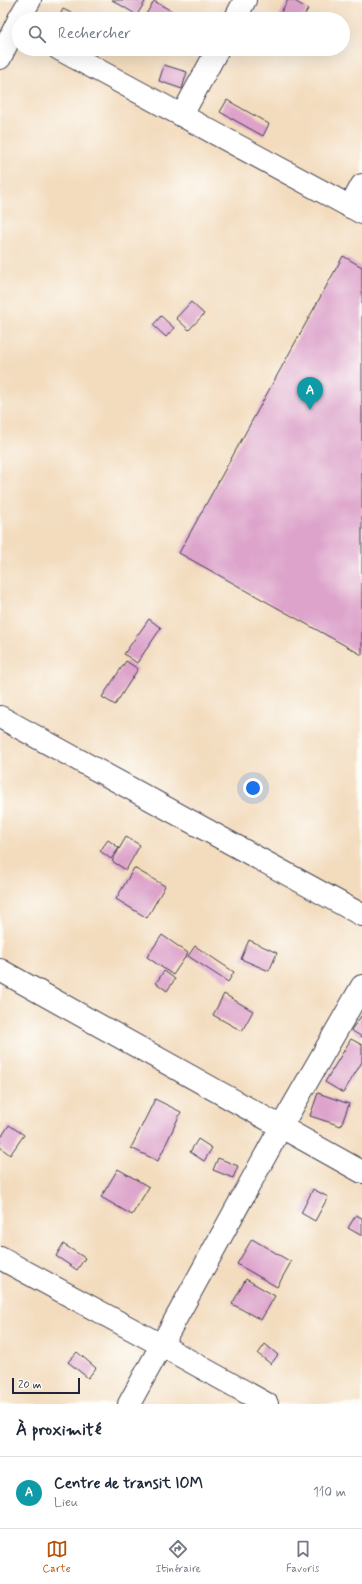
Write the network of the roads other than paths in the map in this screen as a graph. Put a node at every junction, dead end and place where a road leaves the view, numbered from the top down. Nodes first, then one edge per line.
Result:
1 (30, 0) edge
2 (245, 0) edge
3 (22, 12) edge
4 (239, 12) edge
5 (12, 29) edge
6 (72, 56) edge
7 (214, 56) edge
8 (0, 58) edge
9 (182, 115) junction
10 (362, 185) edge
11 (356, 210) edge
12 (0, 717) edge
13 (362, 915) edge
14 (0, 970) edge
15 (362, 986) edge
16 (281, 1127) junction
17 (362, 1172) edge
18 (0, 1258) edge
19 (161, 1344) junction
20 (129, 1404) edge
21 (267, 1404) edge

1 - 3 street
2 - 4 street
5 - 8 street
6 - 9 street
7 - 9 street
9 - 11 street
10 - 11 street
12 - 13 street
14 - 16 street
15 - 16 street
16 - 17 street
16 - 19 street
18 - 19 street
19 - 20 street
19 - 21 street

